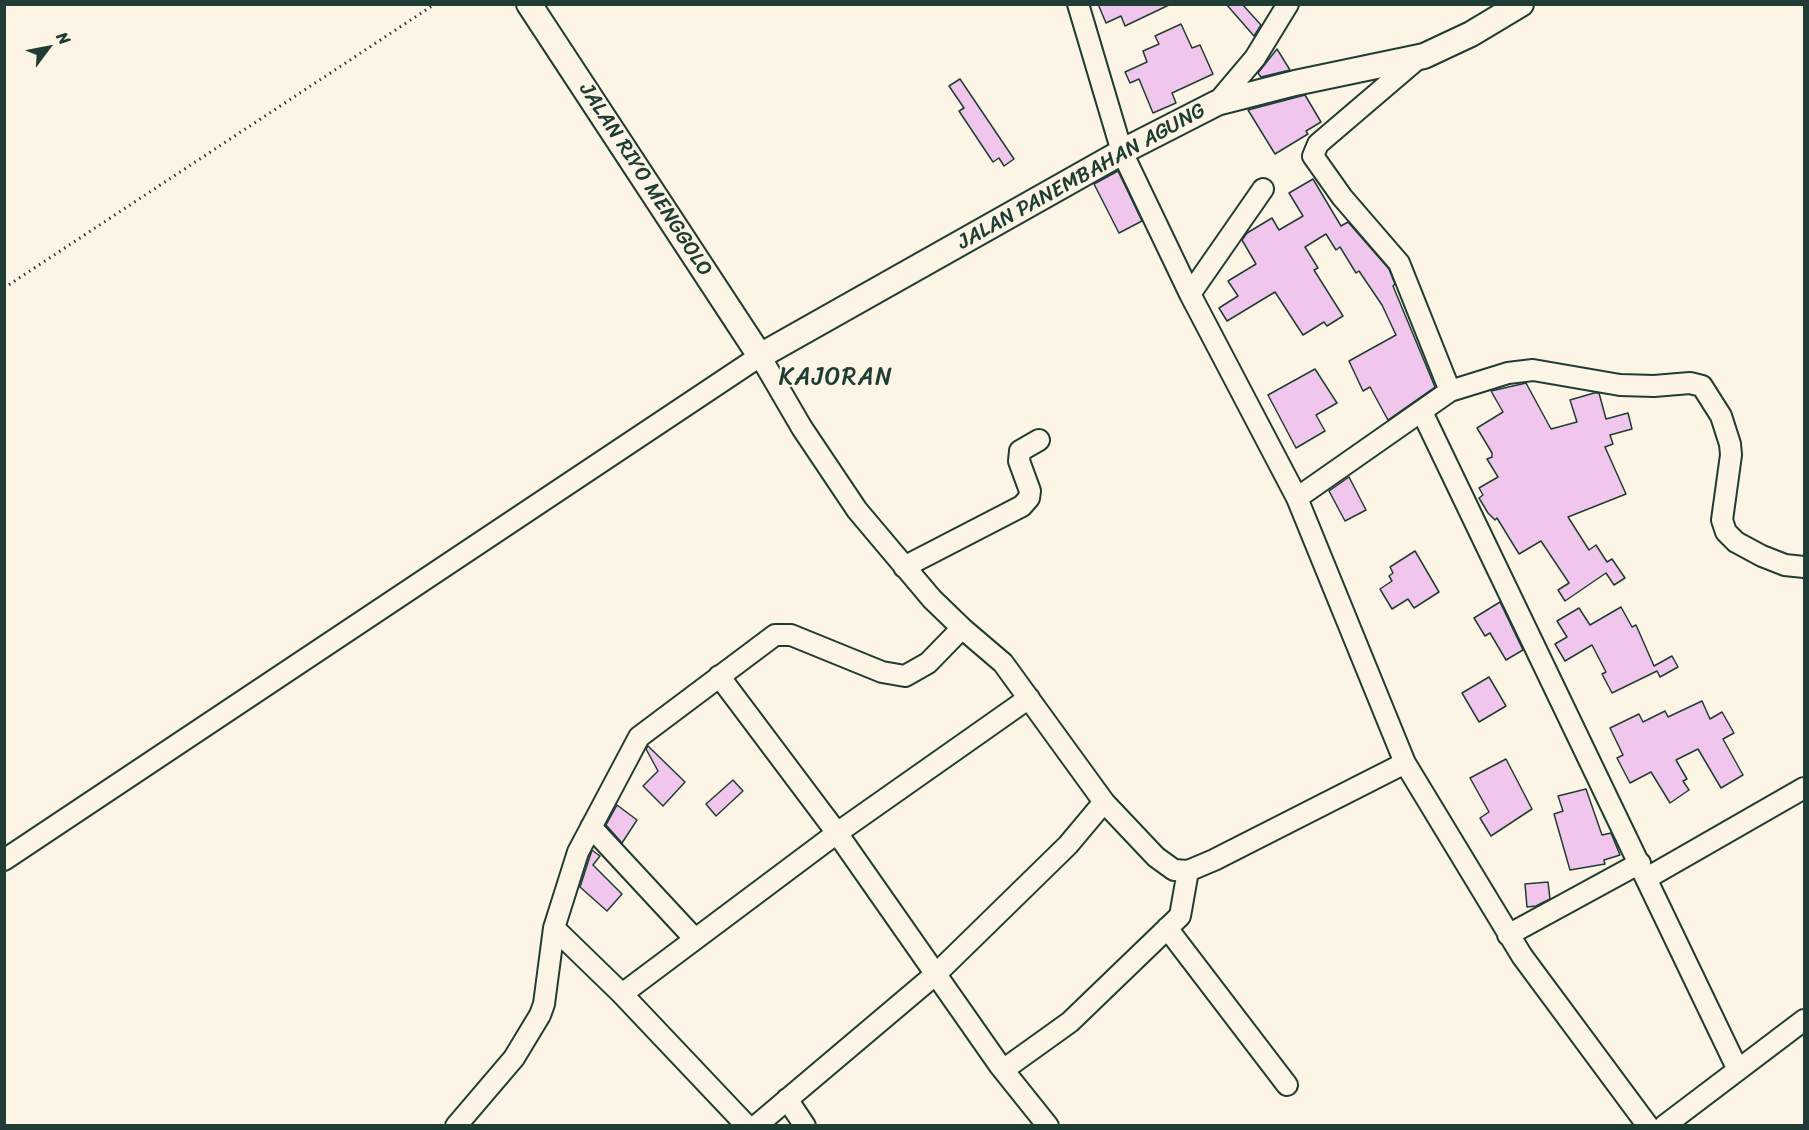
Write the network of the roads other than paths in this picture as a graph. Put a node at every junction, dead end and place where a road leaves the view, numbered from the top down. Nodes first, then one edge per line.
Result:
1 (529, 4) edge
2 (1078, 4) edge
3 (1288, 4) edge
4 (1521, 4) edge
5 (1421, 56) junction
6 (1217, 103) junction
7 (1132, 146) junction
8 (1263, 189) dead end
9 (1190, 294) junction
10 (760, 356) junction
11 (1450, 391) junction
12 (1422, 412) junction
13 (1039, 440) dead end
14 (1299, 497) junction
15 (904, 567) junction
16 (1804, 567) edge
17 (962, 628) junction
18 (719, 676) junction
19 (1029, 698) junction
20 (1396, 767) junction
21 (1804, 788) edge
22 (1104, 802) junction
23 (591, 827) junction
24 (837, 833) junction
25 (4, 860) edge
26 (1188, 871) junction
27 (1643, 871) junction
28 (554, 928) junction
29 (1167, 928) junction
30 (1508, 935) junction
31 (694, 938) junction
32 (937, 973) junction
33 (622, 994) junction
34 (1804, 1021) edge
35 (1003, 1070) junction
36 (1738, 1070) junction
37 (1287, 1085) dead end
38 (787, 1099) junction
39 (456, 1125) edge
40 (747, 1125) edge
41 (756, 1125) edge
42 (805, 1125) edge
43 (1048, 1125) edge
44 (1659, 1125) edge

1 - 10 street, JALAN RIYO MENGGOLO
2 - 7 street
3 - 6 street
4 - 5 street, JALAN PANEMBAHAN AGUNG
5 - 6 street, JALAN PANEMBAHAN AGUNG
5 - 11 street
6 - 7 street, JALAN PANEMBAHAN AGUNG
7 - 9 street
7 - 10 street, JALAN PANEMBAHAN AGUNG
8 - 9 street
9 - 14 street
10 - 15 street
10 - 25 street
11 - 12 street
11 - 16 street
12 - 14 street
12 - 27 street
13 - 15 street
14 - 20 street
15 - 17 street
17 - 18 street
17 - 19 street
18 - 23 street
18 - 24 street
19 - 22 street
19 - 24 street
20 - 26 street
20 - 30 street
21 - 27 street
22 - 26 street
22 - 32 street
23 - 28 street
23 - 31 street
24 - 31 street
24 - 32 street
26 - 29 street
27 - 30 street
27 - 36 street
28 - 33 street
28 - 39 street
29 - 35 street
29 - 37 street
30 - 44 street
31 - 33 street
32 - 35 street
32 - 38 street
33 - 40 street
34 - 36 street
35 - 43 street
36 - 44 street
38 - 41 street
38 - 42 street

